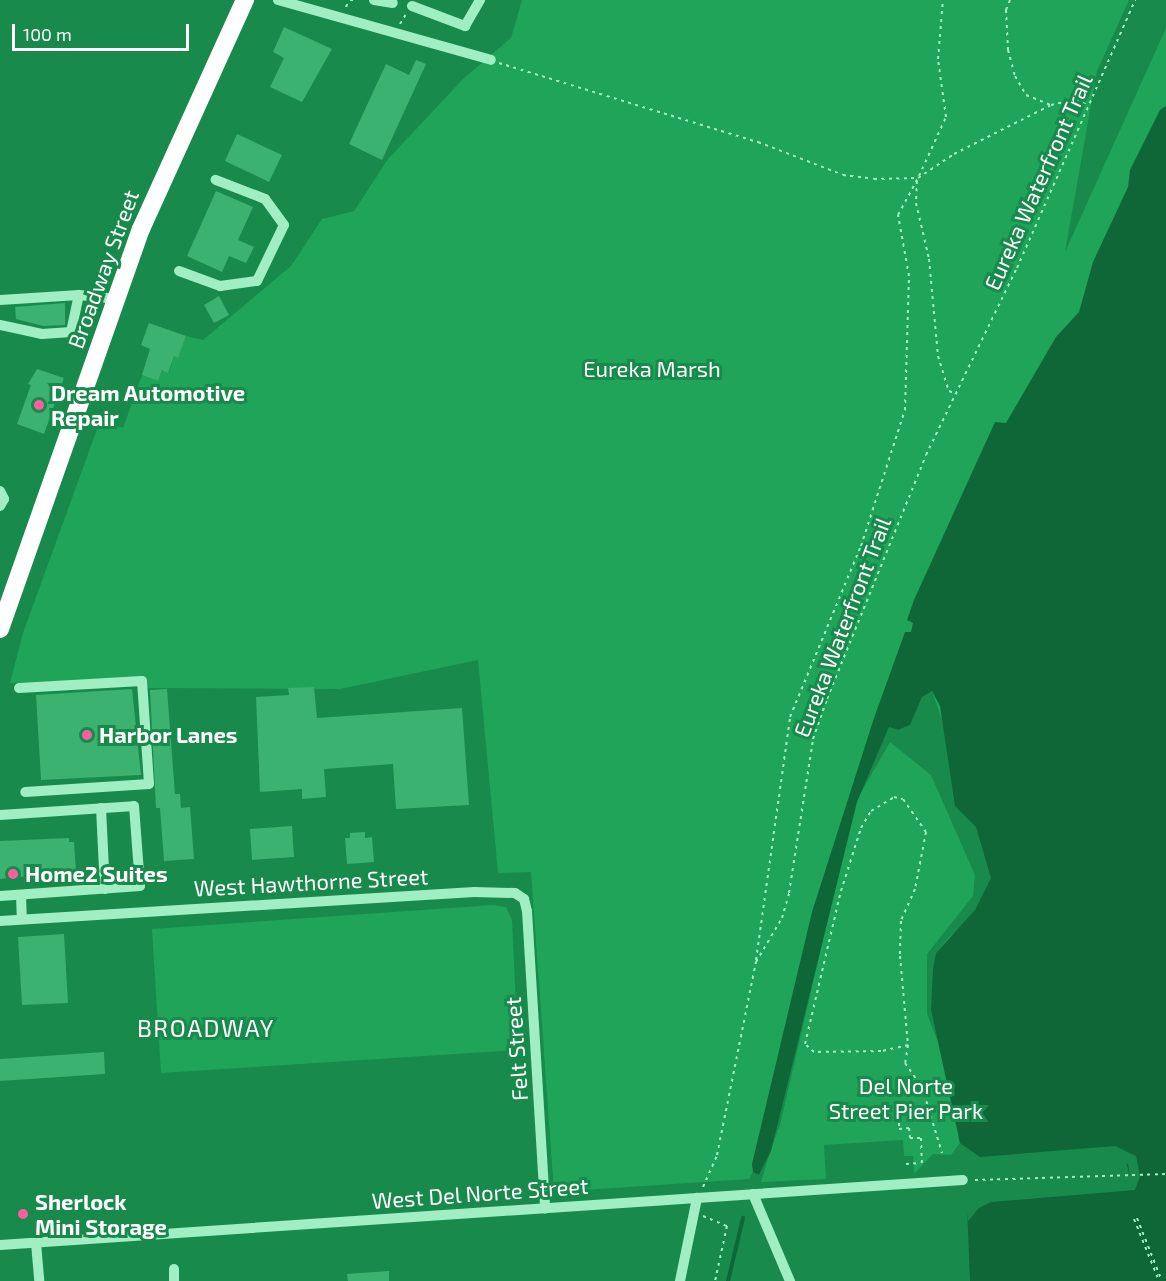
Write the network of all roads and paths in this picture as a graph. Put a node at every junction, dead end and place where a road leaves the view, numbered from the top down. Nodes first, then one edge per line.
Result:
1 (245, 0) edge
2 (278, 0) edge
3 (349, 0) edge
4 (356, 0) edge
5 (374, 0) edge
6 (480, 0) edge
7 (943, 0) edge
8 (1011, 0) edge
9 (1136, 0) edge
10 (393, 3) dead end
11 (412, 6) dead end
12 (346, 7) dead end
13 (491, 60) joint
14 (1051, 105) junction
15 (1088, 106) junction
16 (918, 178) junction
17 (216, 180) dead end
18 (179, 271) dead end
19 (79, 295) junction
20 (117, 299) junction
21 (0, 300) edge
22 (0, 325) edge
23 (956, 394) junction
24 (0, 490) edge
25 (0, 506) edge
26 (0, 629) edge
27 (18, 688) dead end
28 (25, 792) dead end
29 (101, 808) junction
30 (0, 815) edge
31 (105, 889) junction
32 (515, 893) joint
33 (21, 895) junction
34 (0, 896) edge
35 (22, 919) junction
36 (0, 921) edge
37 (756, 962) junction
38 (908, 1045) junction
39 (899, 1123) dead end
40 (942, 1153) dead end
41 (906, 1164) dead end
42 (1166, 1174) edge
43 (963, 1180) joint
44 (753, 1194) junction
45 (700, 1198) junction
46 (545, 1208) junction
47 (1136, 1220) dead end
48 (36, 1243) junction
49 (0, 1245) edge
50 (39, 1281) edge
51 (680, 1281) edge
52 (715, 1281) edge
53 (790, 1281) edge
54 (1160, 1281) edge

1 - 20 highway, Broadway Street
2 - 13 street
3 - 4 path
3 - 12 path
5 - 10 street
6 - 11 street
7 - 16 path
8 - 14 path
9 - 15 path, Eureka Waterfront Trail
13 - 16 path
14 - 15 path
14 - 16 path
15 - 23 path, Eureka Waterfront Trail
16 - 23 path
16 - 37 path
17 - 18 street
19 - 20 street
19 - 21 street
19 - 22 street
20 - 26 highway, Broadway Street
23 - 37 path, Eureka Waterfront Trail
24 - 25 street
27 - 28 street
29 - 30 street
29 - 31 street
29 - 31 street
31 - 33 street
32 - 35 street, West Hawthorne Street
32 - 46 street, Felt Street
33 - 34 street
33 - 35 street
35 - 36 street, West Hawthorne Street
37 - 45 path, Eureka Waterfront Trail
38 - 38 path
38 - 40 path
39 - 41 path
42 - 43 path
43 - 44 street, West Del Norte Street
44 - 45 street, West Del Norte Street
44 - 53 street
45 - 46 street, West Del Norte Street
45 - 51 street
45 - 52 path
46 - 48 street, West Del Norte Street
47 - 54 path
48 - 49 street, West Del Norte Street
48 - 50 street

